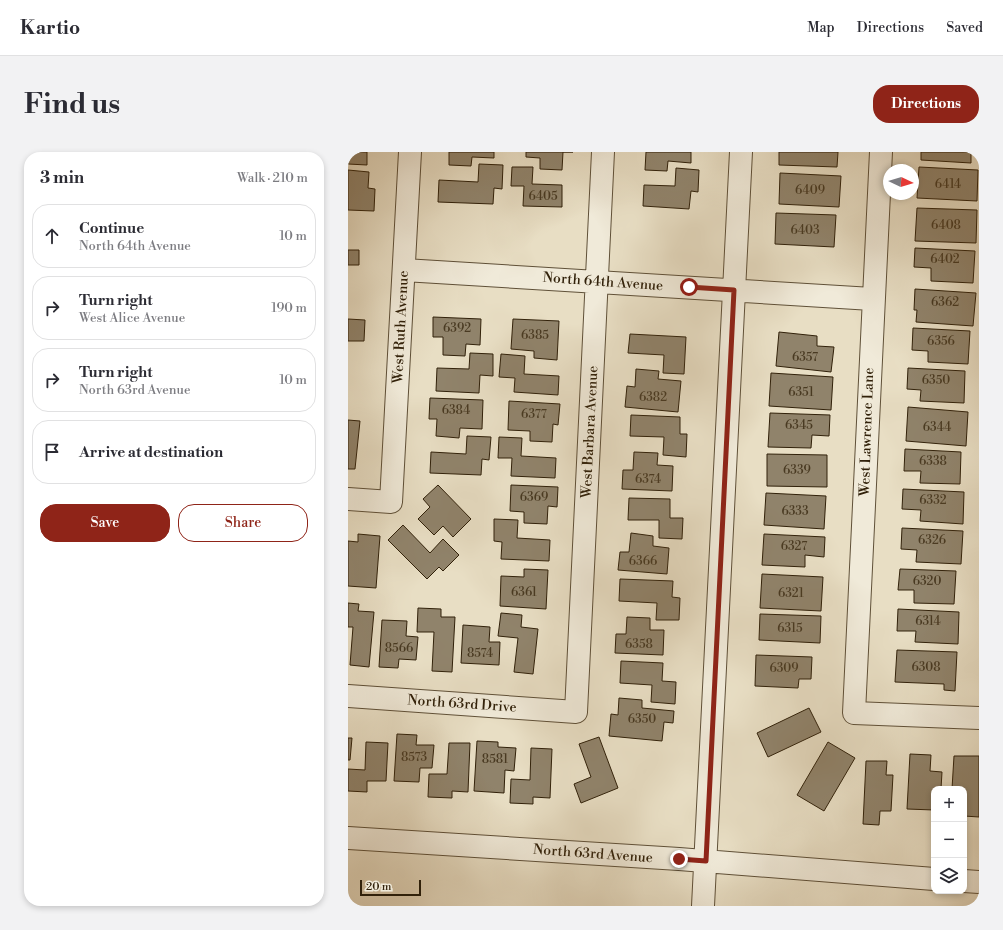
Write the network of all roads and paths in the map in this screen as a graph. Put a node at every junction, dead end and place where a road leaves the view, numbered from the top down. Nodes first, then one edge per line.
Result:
1 (410, 152) edge
2 (603, 152) edge
3 (741, 152) edge
4 (880, 152) edge
5 (404, 270) junction
6 (597, 282) junction
7 (734, 290) junction
8 (872, 298) junction
9 (348, 499) edge
10 (348, 696) edge
11 (576, 712) joint
12 (979, 718) edge
13 (348, 838) edge
14 (706, 861) junction
15 (931, 879) edge
16 (967, 881) edge
17 (979, 882) edge
18 (703, 906) edge

1 - 5 street, West Ruth Avenue
2 - 6 street, West Barbara Avenue
3 - 7 street
4 - 8 street, West Lawrence Lane
5 - 6 street, North 64th Avenue
5 - 9 street, West Ruth Avenue
6 - 7 street, North 64th Avenue
6 - 11 street, West Barbara Avenue
7 - 8 street, North 64th Avenue
7 - 14 street
8 - 12 street, West Lawrence Lane
10 - 11 street, North 63rd Drive
13 - 14 street, North 63rd Avenue
14 - 15 street, North 63rd Avenue
14 - 18 street
16 - 17 street

